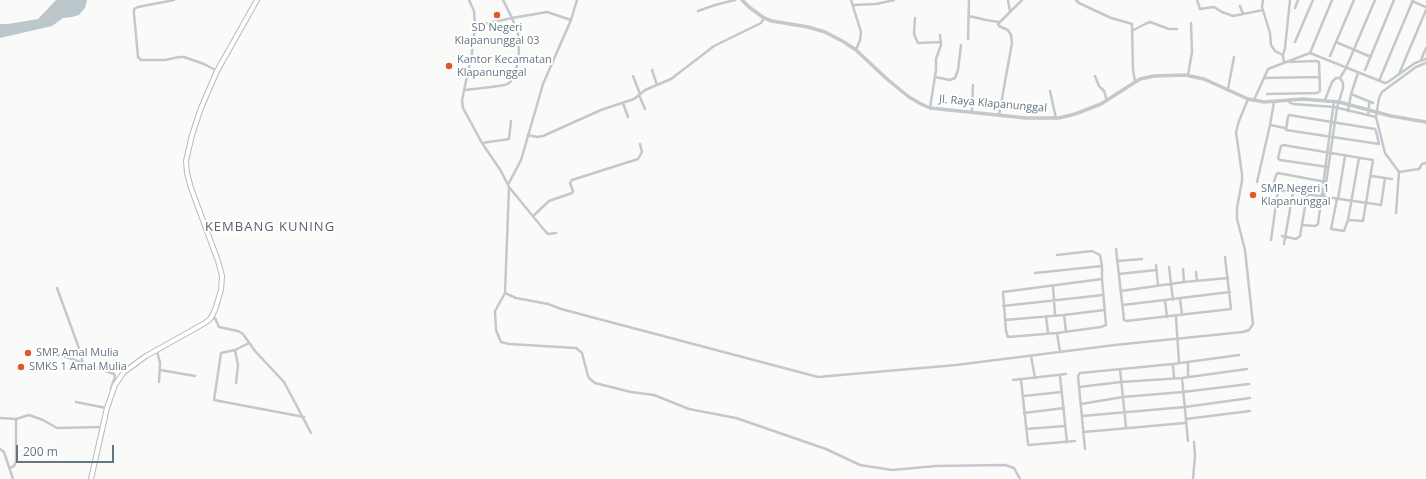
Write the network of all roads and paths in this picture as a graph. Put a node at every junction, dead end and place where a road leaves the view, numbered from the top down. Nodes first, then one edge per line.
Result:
1 (174, 0) edge
2 (257, 0) edge
3 (469, 0) edge
4 (503, 0) edge
5 (578, 0) edge
6 (721, 0) edge
7 (734, 0) edge
8 (742, 0) edge
9 (851, 0) edge
10 (894, 0) edge
11 (969, 0) edge
12 (1008, 0) edge
13 (1022, 0) edge
14 (1076, 0) edge
15 (1197, 0) edge
16 (1263, 0) edge
17 (1290, 0) edge
18 (1298, 0) edge
19 (1313, 0) edge
20 (1332, 0) edge
21 (1354, 0) edge
22 (1375, 0) edge
23 (1394, 0) edge
24 (1412, 1) edge
25 (721, 4) junction
26 (852, 5) junction
27 (1240, 6) dead end
28 (1295, 8) dead end
29 (1426, 9) edge
30 (1263, 10) junction
31 (698, 11) dead end
32 (1010, 12) junction
33 (1243, 14) junction
34 (969, 16) junction
35 (512, 18) junction
36 (764, 18) junction
37 (915, 18) dead end
38 (570, 20) junction
39 (999, 22) junction
40 (1191, 23) dead end
41 (475, 26) junction
42 (1177, 29) dead end
43 (1132, 31) junction
44 (940, 35) dead end
45 (968, 39) dead end
46 (941, 42) junction
47 (1295, 42) dead end
48 (1336, 42) junction
49 (961, 44) dead end
50 (1426, 48) edge
51 (856, 50) junction
52 (1353, 50) junction
53 (1310, 53) junction
54 (1283, 55) junction
55 (519, 56) junction
56 (1234, 56) dead end
57 (1330, 56) dead end
58 (1371, 57) junction
59 (1426, 59) edge
60 (553, 60) junction
61 (1421, 60) junction
62 (1285, 63) junction
63 (1426, 63) edge
64 (1346, 68) junction
65 (652, 70) dead end
66 (1365, 70) dead end
67 (217, 71) junction
68 (1358, 73) junction
69 (1398, 75) junction
70 (633, 76) dead end
71 (1095, 76) dead end
72 (1188, 76) junction
73 (935, 77) junction
74 (1320, 77) junction
75 (1264, 78) junction
76 (1340, 78) junction
77 (1135, 81) junction
78 (1379, 81) junction
79 (973, 84) dead end
80 (657, 85) junction
81 (1228, 89) junction
82 (465, 90) junction
83 (1050, 91) dead end
84 (639, 94) junction
85 (1267, 94) dead end
86 (1278, 94) junction
87 (1351, 94) junction
88 (1248, 99) junction
89 (1254, 100) junction
90 (1288, 100) junction
91 (1325, 100) junction
92 (1107, 101) junction
93 (1334, 101) junction
94 (1276, 102) junction
95 (1339, 102) junction
96 (1369, 102) junction
97 (623, 103) junction
98 (1373, 103) dead end
99 (1350, 104) junction
100 (645, 108) dead end
101 (930, 108) junction
102 (1336, 108) junction
103 (1370, 110) junction
104 (1348, 111) junction
105 (972, 112) junction
106 (1376, 112) junction
107 (1368, 115) junction
108 (999, 116) junction
109 (628, 117) dead end
110 (1376, 117) junction
111 (1056, 118) junction
112 (511, 121) dead end
113 (1332, 122) junction
114 (1426, 122) edge
115 (1335, 123) junction
116 (1270, 125) junction
117 (1285, 128) junction
118 (528, 135) junction
119 (1331, 137) junction
120 (482, 143) junction
121 (640, 144) dead end
122 (1329, 153) junction
123 (1345, 156) junction
124 (1359, 158) junction
125 (1426, 163) edge
126 (1327, 167) junction
127 (1399, 172) junction
128 (1371, 176) junction
129 (1385, 178) junction
130 (1392, 179) dead end
131 (1258, 182) dead end
132 (1325, 182) junction
133 (509, 185) junction
134 (1278, 190) junction
135 (1293, 192) junction
136 (1307, 195) junction
137 (1323, 197) junction
138 (1337, 199) junction
139 (1352, 201) junction
140 (1367, 203) junction
141 (1396, 213) dead end
142 (533, 216) junction
143 (1348, 220) junction
144 (1302, 225) junction
145 (556, 233) dead end
146 (1284, 236) junction
147 (1270, 240) dead end
148 (1284, 244) dead end
149 (1116, 249) dead end
150 (1057, 255) dead end
151 (1226, 257) dead end
152 (1142, 259) dead end
153 (1117, 261) junction
154 (1156, 265) dead end
155 (1102, 266) junction
156 (1169, 267) dead end
157 (1183, 269) dead end
158 (1156, 270) junction
159 (1196, 272) dead end
160 (1035, 273) dead end
161 (1119, 274) junction
162 (1228, 278) junction
163 (1102, 279) junction
164 (1197, 281) junction
165 (1184, 282) junction
166 (1171, 284) junction
167 (1158, 285) junction
168 (1053, 286) junction
169 (57, 288) dead end
170 (1121, 291) junction
171 (1230, 292) junction
172 (505, 294) junction
173 (1103, 295) junction
174 (1180, 298) junction
175 (1054, 300) junction
176 (1165, 300) junction
177 (1173, 300) junction
178 (1122, 305) junction
179 (1003, 306) junction
180 (1104, 310) junction
181 (1055, 315) junction
182 (1064, 315) junction
183 (1182, 315) junction
184 (1046, 316) junction
185 (1167, 317) junction
186 (1176, 317) junction
187 (210, 319) junction
188 (1005, 320) junction
189 (1066, 331) junction
190 (1048, 333) junction
191 (1057, 333) junction
192 (1178, 339) junction
193 (249, 343) junction
194 (235, 350) junction
195 (42, 351) dead end
196 (157, 351) junction
197 (1060, 352) junction
198 (1239, 355) dead end
199 (1031, 356) junction
200 (1179, 362) junction
201 (1188, 362) junction
202 (83, 364) junction
203 (1173, 364) junction
204 (1120, 369) junction
205 (1247, 369) dead end
206 (160, 370) junction
207 (1066, 374) dead end
208 (195, 376) dead end
209 (1060, 376) junction
210 (1188, 377) junction
211 (1035, 378) junction
212 (1174, 378) junction
213 (1182, 378) junction
214 (1012, 380) dead end
215 (1021, 380) junction
216 (159, 382) dead end
217 (1121, 382) junction
218 (236, 383) dead end
219 (1249, 384) dead end
220 (1079, 387) junction
221 (1062, 392) junction
222 (1183, 392) junction
223 (1022, 396) junction
224 (111, 397) junction
225 (1123, 397) junction
226 (1250, 398) dead end
227 (76, 402) dead end
228 (1081, 404) junction
229 (1184, 407) junction
230 (107, 408) junction
231 (1064, 408) junction
232 (1250, 411) dead end
233 (1125, 412) junction
234 (1024, 413) junction
235 (1082, 416) junction
236 (304, 417) junction
237 (0, 418) edge
238 (16, 419) junction
239 (1186, 421) junction
240 (1066, 426) junction
241 (102, 427) junction
242 (1126, 427) junction
243 (1026, 429) junction
244 (1084, 432) junction
245 (311, 433) dead end
246 (1075, 441) dead end
247 (1188, 441) dead end
248 (1067, 442) junction
249 (1194, 442) dead end
250 (0, 449) edge
251 (1085, 449) dead end
252 (10, 468) junction
253 (13, 479) edge
254 (91, 479) edge
255 (1020, 479) edge
256 (1193, 479) edge

1 - 67 street
2 - 67 main road
3 - 41 street
4 - 35 street
5 - 38 street
6 - 25 street
7 - 25 street
8 - 36 street, Jl. Raya Klapanunggal
9 - 26 street
10 - 26 street
11 - 34 street
12 - 32 street
13 - 32 street
14 - 43 street
15 - 33 street
16 - 30 street
17 - 54 street
18 - 28 street
19 - 47 street
20 - 53 street
21 - 48 street
22 - 52 street
23 - 58 street
24 - 29 street
24 - 78 street
25 - 31 street
26 - 51 street
27 - 33 street
29 - 69 street
30 - 33 street
30 - 54 street
32 - 39 street
34 - 39 street
34 - 45 street
35 - 38 street
35 - 41 street
35 - 55 street
36 - 51 street, Jl. Raya Klapanunggal
36 - 80 street
37 - 46 street
38 - 60 street
39 - 108 street
40 - 72 street
41 - 82 street
42 - 43 street
43 - 77 street
44 - 46 street
46 - 73 street
48 - 52 street
48 - 57 street
49 - 73 street
50 - 61 street
51 - 101 street, Jl. Raya Klapanunggal
52 - 58 street
52 - 64 street
53 - 62 street
53 - 64 street
54 - 62 street
55 - 60 street
55 - 82 street
56 - 81 street
58 - 66 street
59 - 61 street
60 - 118 street
61 - 69 street
62 - 74 street
62 - 75 street
63 - 106 street
64 - 68 street
64 - 76 street
65 - 80 street
67 - 187 main road
68 - 78 street
68 - 87 street
69 - 78 street
70 - 84 street
71 - 92 street
72 - 77 street, Jl. Raya Klapanunggal
72 - 81 street, Jl. Raya Klapanunggal
73 - 101 street
74 - 75 street
74 - 86 street
75 - 89 street
76 - 91 street
76 - 95 street
77 - 92 street, Jl. Raya Klapanunggal
79 - 105 street
80 - 84 street
81 - 88 street, Jl. Raya Klapanunggal
82 - 120 street
83 - 111 street
84 - 97 street
84 - 100 street
85 - 86 street
86 - 94 street
87 - 96 street
87 - 99 street
88 - 89 street, Jl. Raya Klapanunggal
88 - 192 street
89 - 94 street, Jl. Raya Klapanunggal
90 - 91 street, Jl. Raya Klapanunggal
90 - 94 street, Jl. Raya Klapanunggal
90 - 102 street
91 - 93 street, Jl. Raya Klapanunggal
92 - 111 street, Jl. Raya Klapanunggal
93 - 95 street, Jl. Raya Klapanunggal
93 - 102 street
94 - 116 street
95 - 99 street, Jl. Raya Klapanunggal
95 - 102 street
96 - 98 street
96 - 103 street
97 - 109 street
97 - 118 street
99 - 103 street, Jl. Raya Klapanunggal
99 - 104 street
101 - 105 street, Jl. Raya Klapanunggal
102 - 104 street
102 - 113 street
102 - 115 street
103 - 106 street, Jl. Raya Klapanunggal
103 - 107 street
104 - 107 street
105 - 108 street, Jl. Raya Klapanunggal
106 - 110 street
106 - 114 street, Jl. Raya Klapanunggal
107 - 110 street
108 - 111 street, Jl. Raya Klapanunggal
110 - 127 street
112 - 120 street
113 - 115 street
113 - 117 street
113 - 119 street
115 - 119 street
115 - 119 street
116 - 117 street
116 - 131 street
117 - 119 street
118 - 133 street
119 - 122 street
120 - 133 street
121 - 142 street
122 - 123 street
122 - 126 street
122 - 126 street
123 - 124 street
123 - 138 street
124 - 128 street
124 - 139 street
125 - 127 street
126 - 132 street
127 - 141 street
128 - 129 street
128 - 140 street
129 - 130 street
129 - 140 street
132 - 134 street
132 - 137 street
133 - 142 street
133 - 172 street
134 - 135 street
134 - 147 street
135 - 136 street
135 - 146 street
136 - 137 street
136 - 144 street
137 - 138 street
137 - 144 street
138 - 139 street
138 - 143 street
139 - 140 street
139 - 143 street
140 - 143 street
142 - 145 street
144 - 146 street
146 - 148 street
149 - 153 street
150 - 155 street
151 - 162 street
152 - 153 street
153 - 161 street
154 - 158 street
155 - 160 street
155 - 163 street
156 - 166 street
157 - 165 street
158 - 161 street
158 - 167 street
159 - 164 street
161 - 170 street
162 - 164 street
162 - 171 street
163 - 168 street
163 - 173 street
164 - 165 street
165 - 166 street
166 - 167 street
166 - 177 street
167 - 170 street
168 - 175 street
168 - 179 street
169 - 202 street
170 - 178 street
171 - 174 street
171 - 183 street
172 - 199 street
172 - 255 street
173 - 175 street
173 - 180 street
174 - 177 street
174 - 183 street
175 - 179 street
175 - 181 street
176 - 177 street
176 - 178 street
176 - 185 street
178 - 185 street
179 - 188 street
180 - 182 street
180 - 189 street
181 - 182 street
181 - 184 street
182 - 189 street
183 - 186 street
184 - 188 street
184 - 190 street
185 - 186 street
186 - 192 street
187 - 193 street
187 - 196 main road
188 - 190 street
189 - 191 street
190 - 191 street
191 - 197 street
192 - 197 street
192 - 200 street
193 - 194 street
193 - 236 street
194 - 218 street
194 - 236 street
195 - 202 street
196 - 206 street
196 - 224 main road
197 - 199 street
198 - 201 street
199 - 211 street
200 - 201 street
200 - 203 street
201 - 210 street
202 - 224 street
203 - 204 street
203 - 212 street
204 - 217 street
204 - 220 street
205 - 210 street
206 - 208 street
206 - 216 street
207 - 209 street
209 - 211 street
209 - 221 street
210 - 213 street
211 - 215 street
212 - 213 street
212 - 217 street
213 - 222 street
214 - 215 street
215 - 223 street
217 - 220 street
217 - 225 street
219 - 222 street
220 - 228 street
221 - 223 street
221 - 231 street
222 - 225 street
222 - 229 street
223 - 234 street
224 - 230 main road
225 - 228 street
225 - 233 street
226 - 229 street
227 - 230 street
228 - 235 street
229 - 233 street
229 - 239 street
230 - 241 main road
231 - 234 street
231 - 240 street
232 - 239 street
233 - 235 street
233 - 242 street
234 - 243 street
235 - 244 street
236 - 245 street
237 - 238 street
238 - 241 street
238 - 252 street
239 - 242 street
239 - 247 street
240 - 243 street
240 - 248 street
241 - 254 main road
242 - 244 street
243 - 248 street
244 - 251 street
246 - 248 street
249 - 256 street
250 - 252 street
252 - 253 street

